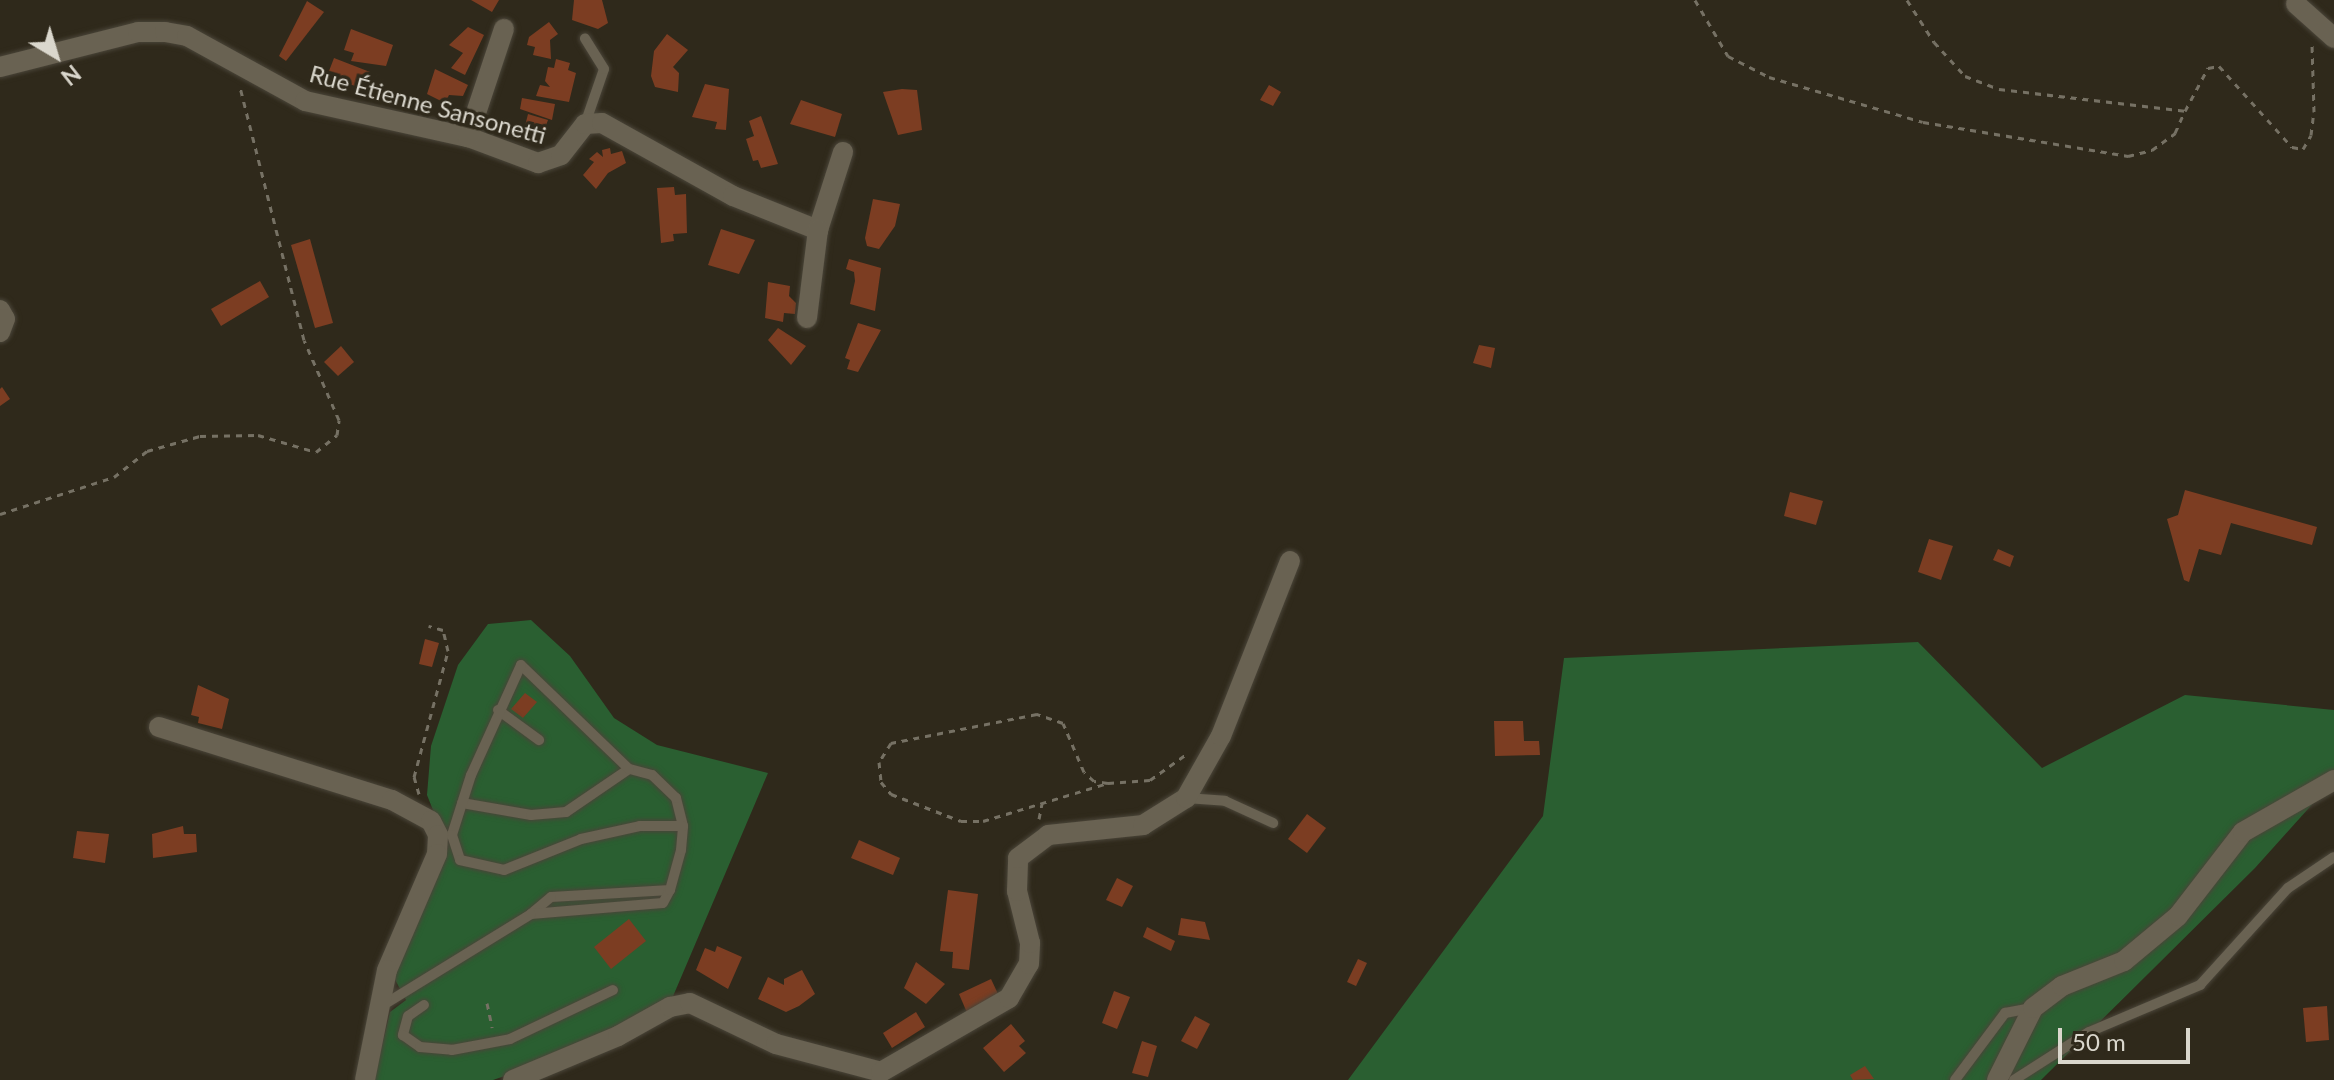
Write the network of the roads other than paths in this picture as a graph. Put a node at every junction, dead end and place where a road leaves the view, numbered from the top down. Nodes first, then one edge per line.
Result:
1 (2296, 4) dead end
2 (504, 29) dead end
3 (585, 38) dead end
4 (2334, 38) edge
5 (0, 67) edge
6 (585, 124) junction
7 (468, 137) junction
8 (843, 152) dead end
9 (818, 230) junction
10 (0, 310) edge
11 (807, 318) dead end
12 (0, 332) edge
13 (1290, 561) dead end
14 (498, 710) junction
15 (159, 727) dead end
16 (539, 740) dead end
17 (629, 769) junction
18 (2334, 780) edge
19 (1186, 798) junction
20 (462, 803) junction
21 (1273, 823) dead end
22 (683, 826) junction
23 (2334, 857) edge
24 (670, 890) junction
25 (531, 914) junction
26 (613, 990) dead end
27 (424, 1005) dead end
28 (380, 1007) junction
29 (2033, 1008) junction
30 (365, 1080) edge
31 (513, 1080) edge
32 (1955, 1080) edge
33 (1997, 1080) edge
34 (2014, 1080) edge

1 - 4 street
2 - 7 street
3 - 6 lane
5 - 7 street, Rue Étienne Sansonetti
6 - 7 street, Rue Étienne Sansonetti
6 - 9 street, Rue Étienne Sansonetti
8 - 9 street
9 - 11 street
10 - 12 street
13 - 19 street
14 - 16 lane
14 - 17 lane
14 - 20 lane
15 - 28 street
17 - 20 lane
17 - 22 lane
18 - 29 street
19 - 21 lane
19 - 31 street
20 - 22 lane
22 - 24 lane
23 - 34 lane
24 - 25 lane
24 - 25 lane
25 - 28 lane
26 - 27 lane
28 - 30 street
29 - 32 lane
29 - 33 street

